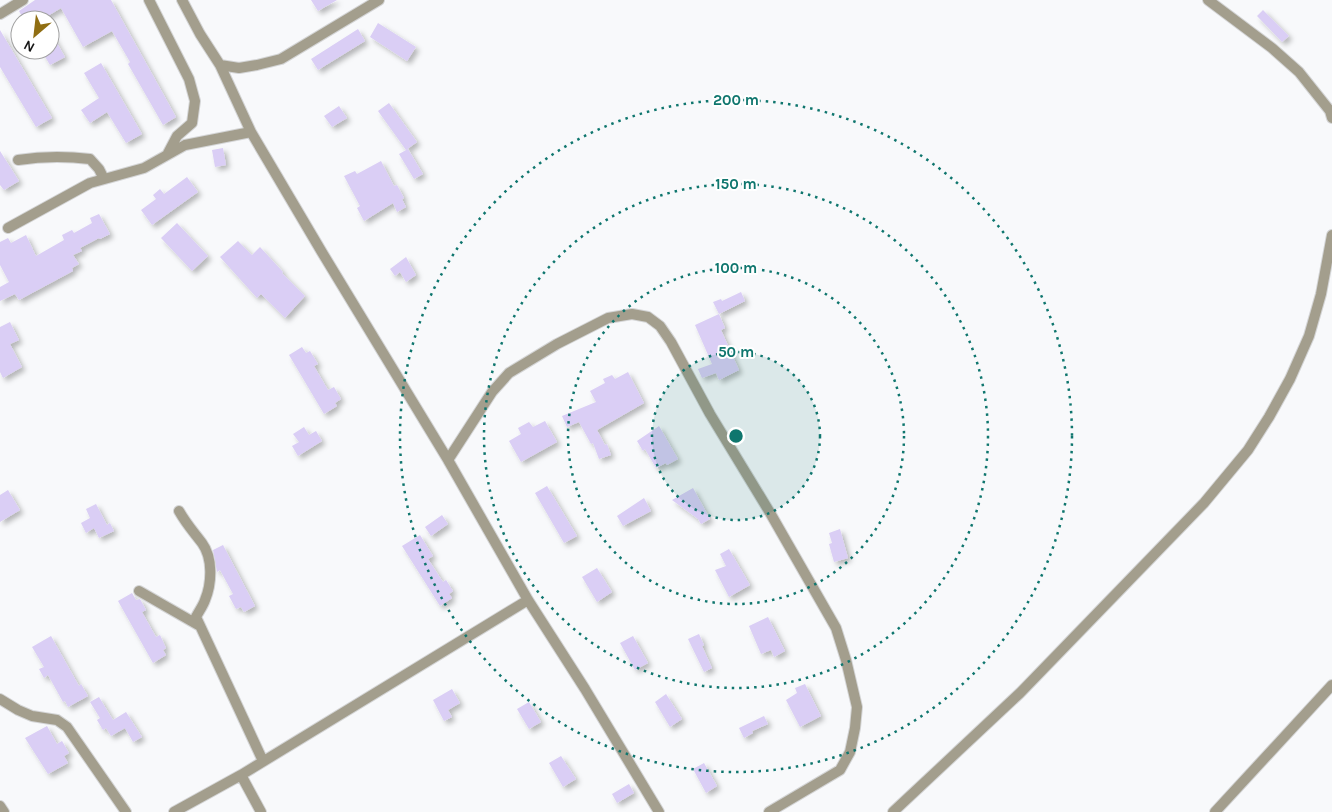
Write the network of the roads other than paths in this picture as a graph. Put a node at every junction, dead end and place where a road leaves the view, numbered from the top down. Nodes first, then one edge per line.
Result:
1 (23, 0) edge
2 (149, 0) edge
3 (182, 0) edge
4 (379, 0) edge
5 (1208, 0) edge
6 (0, 14) edge
7 (220, 65) junction
8 (1332, 118) edge
9 (251, 132) junction
10 (167, 156) junction
11 (18, 160) dead end
12 (104, 179) junction
13 (8, 228) dead end
14 (1332, 235) edge
15 (448, 460) junction
16 (179, 511) dead end
17 (139, 591) dead end
18 (528, 600) junction
19 (201, 627) junction
20 (1332, 685) edge
21 (0, 699) edge
22 (263, 760) junction
23 (241, 774) junction
24 (0, 806) edge
25 (4, 812) edge
26 (126, 812) edge
27 (174, 812) edge
28 (261, 812) edge
29 (659, 812) edge
30 (769, 812) edge
31 (893, 812) edge
32 (1215, 812) edge

1 - 6 street
2 - 10 street
3 - 7 street
4 - 7 street
5 - 8 street
7 - 9 street
9 - 10 street
9 - 15 street
10 - 12 street
11 - 12 street
12 - 13 street
14 - 31 street
15 - 18 street
15 - 30 street
16 - 19 street
17 - 19 street
18 - 22 street
18 - 29 street
19 - 22 street
20 - 32 street
21 - 26 street
22 - 23 street
23 - 27 street
23 - 28 street
24 - 25 street

